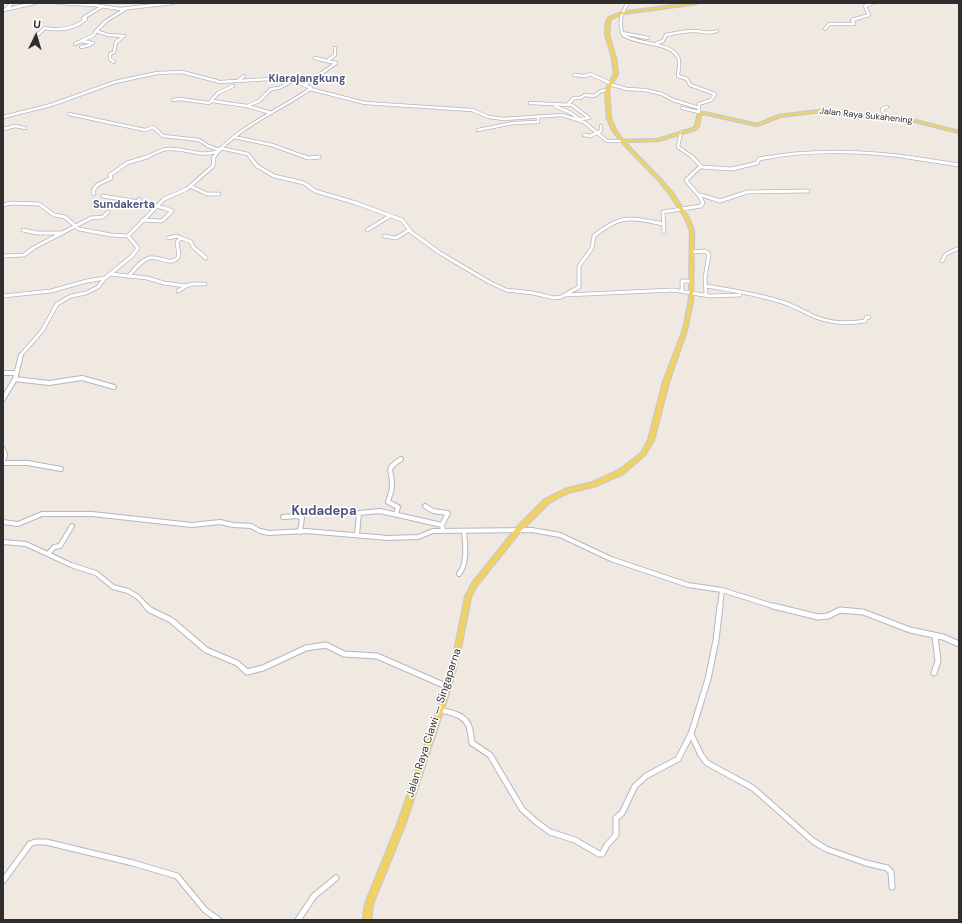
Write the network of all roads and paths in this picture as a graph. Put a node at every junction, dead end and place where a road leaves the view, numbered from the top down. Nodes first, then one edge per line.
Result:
1 (12, 3) edge
2 (35, 3) edge
3 (58, 3) edge
4 (172, 3) edge
5 (628, 3) edge
6 (696, 3) edge
7 (873, 3) edge
8 (30, 4) edge
9 (104, 6) junction
10 (127, 8) junction
11 (4, 10) edge
12 (622, 13) junction
13 (825, 29) dead end
14 (96, 31) junction
15 (717, 31) dead end
16 (622, 33) junction
17 (35, 36) dead end
18 (648, 38) dead end
19 (81, 41) junction
20 (657, 43) junction
21 (75, 44) dead end
22 (81, 47) dead end
23 (335, 48) dead end
24 (316, 58) dead end
25 (328, 61) junction
26 (114, 62) dead end
27 (574, 75) dead end
28 (244, 76) dead end
29 (239, 80) junction
30 (294, 80) junction
31 (610, 83) junction
32 (305, 85) junction
33 (233, 86) dead end
34 (311, 88) junction
35 (332, 90) dead end
36 (607, 90) junction
37 (327, 93) junction
38 (173, 100) dead end
39 (212, 101) junction
40 (530, 103) dead end
41 (555, 104) junction
42 (567, 105) junction
43 (247, 106) junction
44 (887, 107) dead end
45 (682, 108) dead end
46 (699, 111) junction
47 (69, 114) dead end
48 (270, 114) junction
49 (538, 116) junction
50 (3, 117) edge
51 (885, 117) junction
52 (580, 120) junction
53 (601, 126) dead end
54 (25, 128) dead end
55 (3, 129) edge
56 (478, 130) dead end
57 (598, 132) junction
58 (682, 132) junction
59 (959, 132) edge
60 (234, 136) junction
61 (584, 136) dead end
62 (622, 141) junction
63 (218, 150) junction
64 (318, 157) dead end
65 (959, 165) edge
66 (701, 167) junction
67 (190, 186) junction
68 (808, 191) dead end
69 (94, 194) dead end
70 (218, 194) dead end
71 (701, 195) junction
72 (103, 196) dead end
73 (3, 205) edge
74 (157, 206) junction
75 (681, 209) junction
76 (108, 212) dead end
77 (390, 216) junction
78 (142, 220) junction
79 (664, 224) junction
80 (75, 227) junction
81 (23, 230) dead end
82 (367, 230) dead end
83 (409, 230) junction
84 (664, 232) dead end
85 (63, 233) junction
86 (128, 236) junction
87 (384, 236) dead end
88 (168, 238) dead end
89 (181, 238) junction
90 (959, 248) edge
91 (692, 252) junction
92 (3, 256) edge
93 (206, 258) dead end
94 (942, 261) dead end
95 (110, 274) junction
96 (128, 277) junction
97 (105, 278) junction
98 (691, 281) junction
99 (205, 284) dead end
100 (186, 286) junction
101 (706, 286) junction
102 (178, 291) dead end
103 (682, 291) junction
104 (691, 292) junction
105 (564, 295) junction
106 (706, 295) junction
107 (740, 295) dead end
108 (3, 296) edge
109 (868, 317) dead end
110 (3, 373) edge
111 (16, 373) junction
112 (15, 379) junction
113 (114, 387) dead end
114 (3, 399) edge
115 (3, 449) edge
116 (401, 459) dead end
117 (3, 462) edge
118 (61, 469) dead end
119 (426, 509) dead end
120 (396, 514) junction
121 (283, 517) dead end
122 (3, 522) edge
123 (442, 525) junction
124 (72, 526) dead end
125 (443, 530) junction
126 (518, 530) junction
127 (464, 531) junction
128 (300, 532) junction
129 (357, 535) junction
130 (3, 542) edge
131 (48, 554) junction
132 (459, 574) dead end
133 (722, 590) junction
134 (935, 636) junction
135 (959, 644) edge
136 (934, 674) dead end
137 (448, 687) junction
138 (440, 710) junction
139 (691, 734) junction
140 (336, 878) dead end
141 (3, 881) edge
142 (892, 887) dead end
143 (219, 920) edge
144 (298, 920) edge
145 (367, 920) edge

1 - 11 street
2 - 8 street
3 - 9 street
4 - 10 street
5 - 12 street
6 - 12 main road
7 - 13 street
8 - 11 street
9 - 10 street
9 - 17 street
10 - 14 street
12 - 16 street
12 - 31 main road, Jalan Raya Ciawi — Singaparna
14 - 19 street
14 - 26 street
15 - 20 street
16 - 18 street
16 - 20 street
19 - 21 street
19 - 22 street
20 - 46 street
23 - 25 street
24 - 25 street
25 - 32 street
27 - 31 street
28 - 29 street
29 - 30 street
29 - 50 street
30 - 32 street
30 - 43 street
31 - 36 main road, Jalan Raya Ciawi — Singaparna
31 - 46 street
32 - 34 street
33 - 39 street
34 - 37 street
34 - 48 street
35 - 37 street
36 - 42 street
36 - 62 main road, Jalan Raya Ciawi — Singaparna
37 - 49 street
38 - 39 street
39 - 43 street
40 - 41 street
41 - 42 street
41 - 52 street
42 - 52 street
43 - 48 street
44 - 51 street
45 - 46 street
46 - 51 main road, Jalan Raya Sukahening
46 - 58 main road
47 - 63 street
48 - 60 street
49 - 52 street
49 - 56 street
51 - 59 main road, Jalan Raya Sukahening
52 - 57 street
53 - 57 street
54 - 55 street
57 - 61 street
57 - 62 street
58 - 62 main road
58 - 66 street
60 - 63 street
60 - 64 street
62 - 75 main road, Jalan Raya Ciawi — Singaparna
63 - 67 street
63 - 69 street
63 - 77 street
65 - 66 street
66 - 71 street
67 - 70 street
67 - 74 street
68 - 71 street
71 - 75 street
72 - 74 street
73 - 80 street
74 - 78 street
74 - 78 street
75 - 79 street
75 - 91 main road, Jalan Raya Ciawi — Singaparna
76 - 80 street
77 - 82 street
77 - 83 street
78 - 86 street
79 - 84 street
79 - 105 street
80 - 85 street
80 - 86 street
81 - 85 street
83 - 87 street
83 - 105 street
85 - 92 street
86 - 95 street
88 - 89 street
89 - 93 street
89 - 96 street
90 - 94 street
91 - 98 main road, Jalan Raya Ciawi — Singaparna
91 - 101 street
95 - 96 street
95 - 97 street
96 - 100 street
97 - 108 street
97 - 111 street
98 - 103 street
98 - 104 main road, Jalan Raya Ciawi — Singaparna
99 - 100 street
100 - 102 street
101 - 106 street
101 - 109 street
103 - 104 street
103 - 105 street
104 - 106 street
104 - 126 main road, Jalan Raya Ciawi — Singaparna
106 - 107 street
110 - 111 street
111 - 112 street
112 - 113 street
112 - 114 street
115 - 117 street
116 - 120 street
117 - 118 street
119 - 123 street
120 - 123 street
120 - 129 street
121 - 128 street
122 - 128 street
123 - 125 street
124 - 131 street
125 - 127 street
125 - 129 street
126 - 127 street
126 - 133 street
126 - 137 main road, Jalan Raya Ciawi — Singaparna
127 - 132 street
128 - 129 street
130 - 131 street
131 - 137 street
133 - 134 street
133 - 139 street
134 - 135 street
134 - 136 street
137 - 138 main road, Jalan Raya Ciawi — Singaparna
138 - 139 street
138 - 145 main road, Jalan Raya Ciawi — Singaparna
139 - 142 street
140 - 144 street
141 - 143 street

